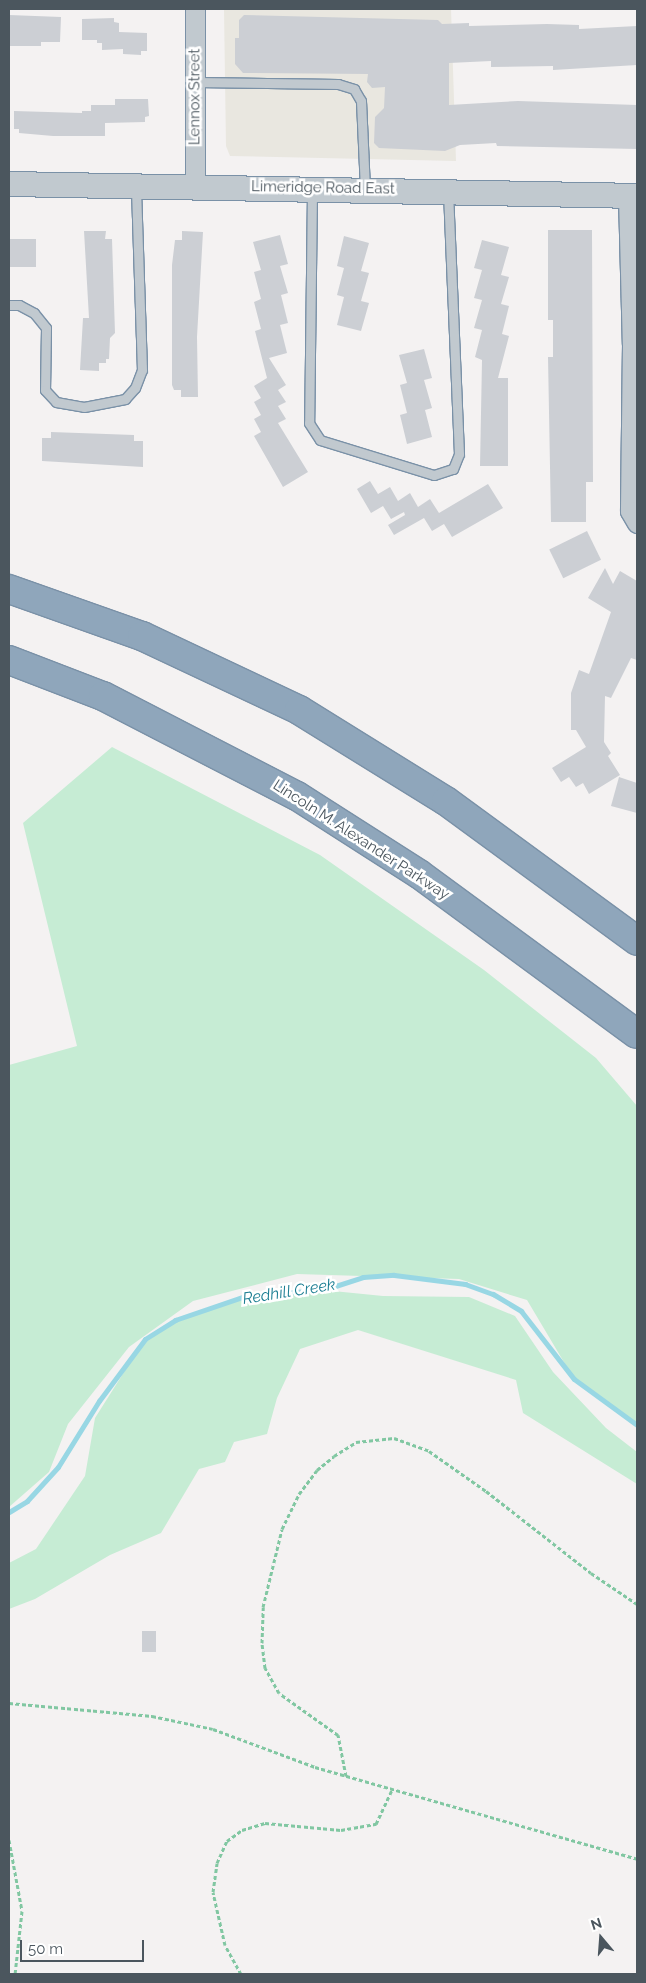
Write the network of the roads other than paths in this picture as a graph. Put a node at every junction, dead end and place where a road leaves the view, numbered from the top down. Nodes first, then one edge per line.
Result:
1 (195, 9) edge
2 (196, 82) junction
3 (9, 184) edge
4 (136, 184) junction
5 (195, 185) junction
6 (312, 188) junction
7 (365, 189) junction
8 (448, 191) junction
9 (633, 196) edge
10 (9, 304) edge
11 (635, 344) edge
12 (637, 523) edge
13 (9, 589) edge
14 (9, 660) edge
15 (637, 941) edge
16 (637, 1034) edge

1 - 2 street, Lennox Street
2 - 5 street, Lennox Street
2 - 7 lane
3 - 4 street, Limeridge Road East
4 - 5 street, Limeridge Road East
4 - 10 lane
5 - 6 street, Limeridge Road East
6 - 7 street, Limeridge Road East
6 - 8 lane
7 - 8 street, Limeridge Road East
8 - 9 street, Limeridge Road East
9 - 11 street
11 - 12 street
13 - 15 highway
14 - 16 highway, Lincoln M. Alexander Parkway

